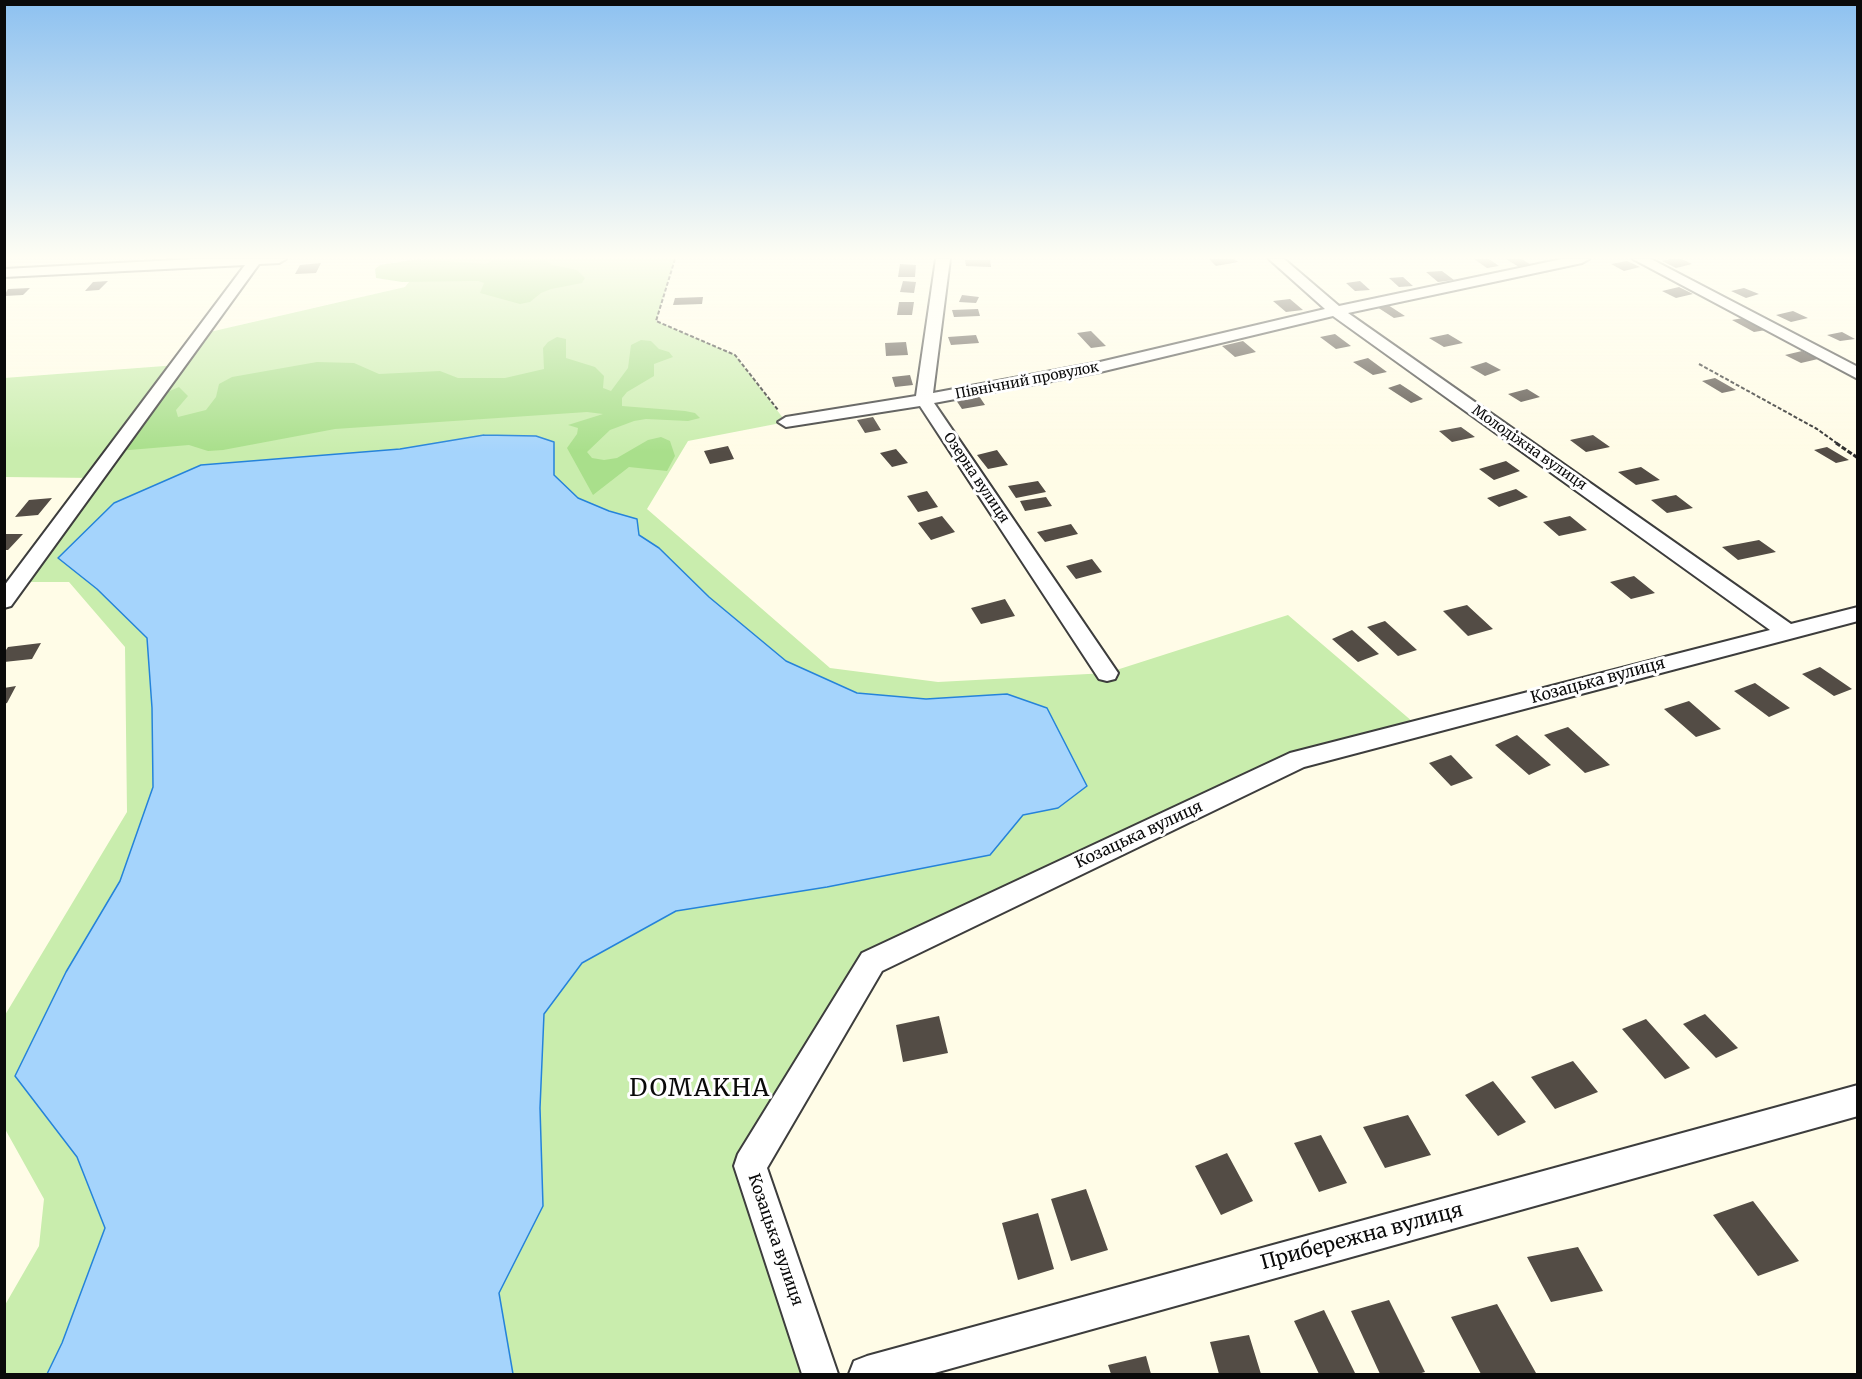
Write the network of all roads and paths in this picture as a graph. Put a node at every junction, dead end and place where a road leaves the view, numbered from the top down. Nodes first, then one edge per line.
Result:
1 (209, 323) edge
2 (661, 323) edge
3 (934, 323) edge
4 (1283, 323) edge
5 (1352, 323) edge
6 (1761, 323) edge
7 (1699, 364) dead end
8 (1857, 374) edge
9 (924, 400) junction
10 (786, 422) joint
11 (1857, 458) edge
12 (4, 601) edge
13 (1857, 614) edge
14 (1786, 631) junction
15 (1107, 673) dead end
16 (1857, 1100) edge
17 (820, 1374) edge
18 (867, 1374) edge

1 - 12 street
2 - 10 path
3 - 9 street
4 - 9 street, Північний провулок
5 - 14 street, Молодіжна вулиця
6 - 8 street
7 - 11 path
9 - 10 street, Північний провулок
9 - 15 street, Озерна вулиця
13 - 14 street, Козацька вулиця
14 - 17 street, Козацька вулиця
16 - 18 street, Прибережна вулиця

